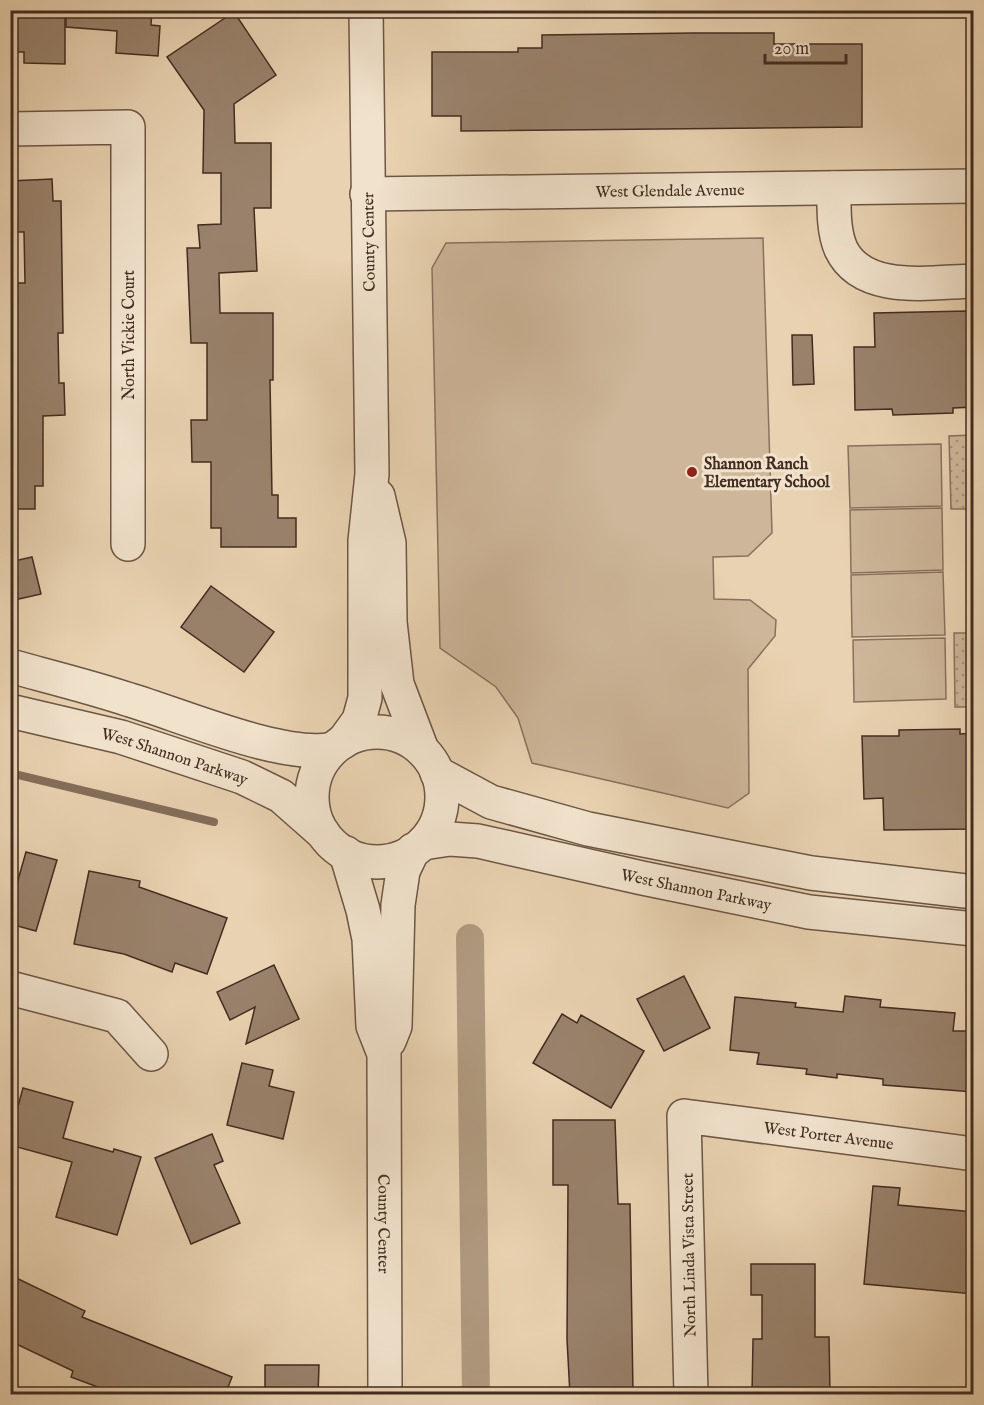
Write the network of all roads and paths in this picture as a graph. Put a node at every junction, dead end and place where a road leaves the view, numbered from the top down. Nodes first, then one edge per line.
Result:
1 (366, 10) edge
2 (10, 129) edge
3 (974, 186) edge
4 (834, 189) junction
5 (367, 194) junction
6 (974, 281) edge
7 (372, 474) junction
8 (128, 544) dead end
9 (10, 666) edge
10 (10, 711) edge
11 (338, 745) junction
12 (429, 762) junction
13 (334, 843) junction
14 (418, 846) junction
15 (974, 892) edge
16 (974, 929) edge
17 (10, 988) edge
18 (151, 1054) dead end
19 (384, 1054) junction
20 (684, 1116) joint
21 (974, 1154) edge
22 (385, 1395) edge
23 (691, 1395) edge

1 - 5 street, County Center
2 - 8 street, North Vickie Court
3 - 4 street, West Glendale Avenue
4 - 5 street, West Glendale Avenue
4 - 6 street
5 - 7 street, County Center
7 - 11 street, County Center
7 - 12 street, County Center
9 - 11 street
10 - 13 street, West Shannon Parkway
11 - 12 street
11 - 13 street
12 - 14 street
12 - 15 street
13 - 14 street
13 - 19 street, County Center
14 - 16 street, West Shannon Parkway
14 - 19 street, County Center
17 - 18 street
19 - 22 street, County Center
20 - 21 street, West Porter Avenue
20 - 23 street, North Linda Vista Street

